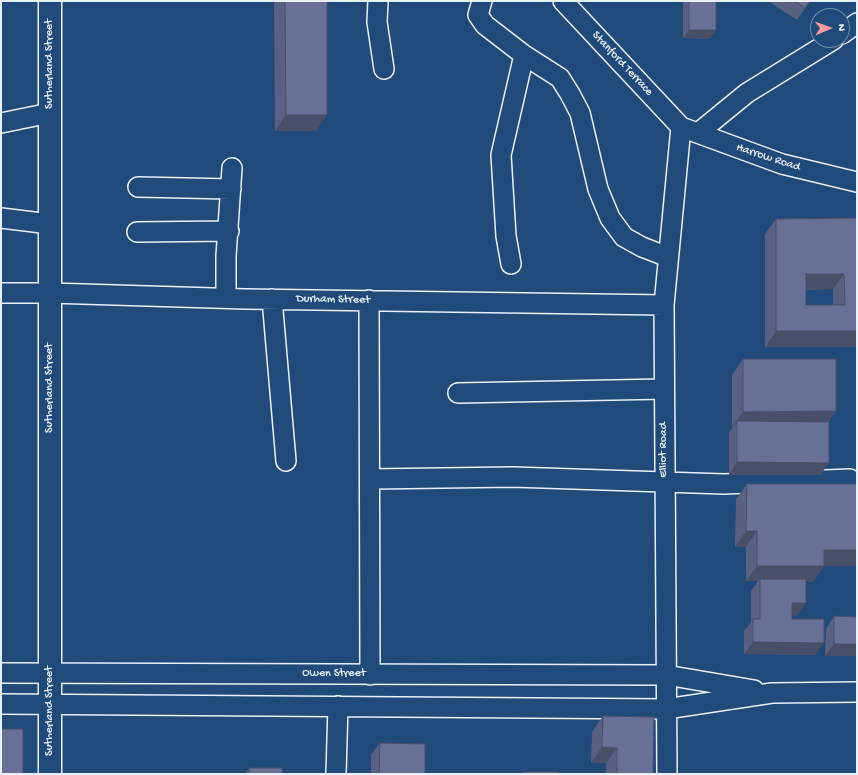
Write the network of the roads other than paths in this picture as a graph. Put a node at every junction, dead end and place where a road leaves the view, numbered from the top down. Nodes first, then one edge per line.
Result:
1 (50, 1) edge
2 (378, 1) edge
3 (482, 1) edge
4 (563, 1) edge
5 (820, 48) edge
6 (524, 56) junction
7 (384, 69) dead end
8 (50, 113) junction
9 (1, 123) edge
10 (690, 130) junction
11 (232, 168) dead end
12 (857, 182) edge
13 (138, 187) dead end
14 (231, 189) junction
15 (1, 218) edge
16 (50, 224) junction
17 (229, 231) junction
18 (137, 232) dead end
19 (668, 257) junction
20 (511, 264) dead end
21 (1, 293) edge
22 (50, 293) junction
23 (226, 298) junction
24 (272, 299) junction
25 (369, 300) junction
26 (664, 305) junction
27 (664, 389) junction
28 (458, 393) dead end
29 (286, 461) dead end
30 (371, 479) junction
31 (850, 479) dead end
32 (664, 482) junction
33 (1, 673) edge
34 (50, 673) junction
35 (370, 674) junction
36 (666, 675) junction
37 (857, 692) edge
38 (772, 693) junction
39 (1, 704) edge
40 (50, 704) junction
41 (338, 706) junction
42 (666, 709) junction
43 (50, 774) edge
44 (336, 774) edge
45 (667, 774) edge

1 - 8 main road, Sutherland Street
2 - 7 street
3 - 6 street
4 - 10 street, Stanford Terrace
5 - 10 street
6 - 19 street
6 - 20 street
8 - 9 street
8 - 16 main road, Sutherland Street
10 - 12 street, Harrow Road
10 - 19 street, Elliot Road
11 - 14 street
13 - 14 street
14 - 17 street
15 - 16 street
16 - 22 main road, Sutherland Street
17 - 18 street
17 - 23 street
19 - 26 street, Elliot Road
21 - 22 street, Durham Street
22 - 23 street, Durham Street
22 - 34 main road, Sutherland Street
23 - 24 street, Durham Street
24 - 25 street, Durham Street
24 - 29 street
25 - 26 street, Durham Street
25 - 30 street
26 - 27 street, Elliot Road
27 - 28 street
27 - 32 street, Elliot Road
30 - 32 street
30 - 35 street
31 - 32 street
32 - 36 street, Elliot Road
33 - 34 street, Owen Street
34 - 35 street, Owen Street
34 - 40 main road, Sutherland Street
35 - 36 street, Owen Street
36 - 38 street, Owen Street
36 - 42 street, Elliot Road
37 - 38 street
38 - 42 street
39 - 40 street
40 - 41 street
40 - 43 main road, Sutherland Street
41 - 42 street
41 - 44 street
42 - 45 street, Elliot Road

